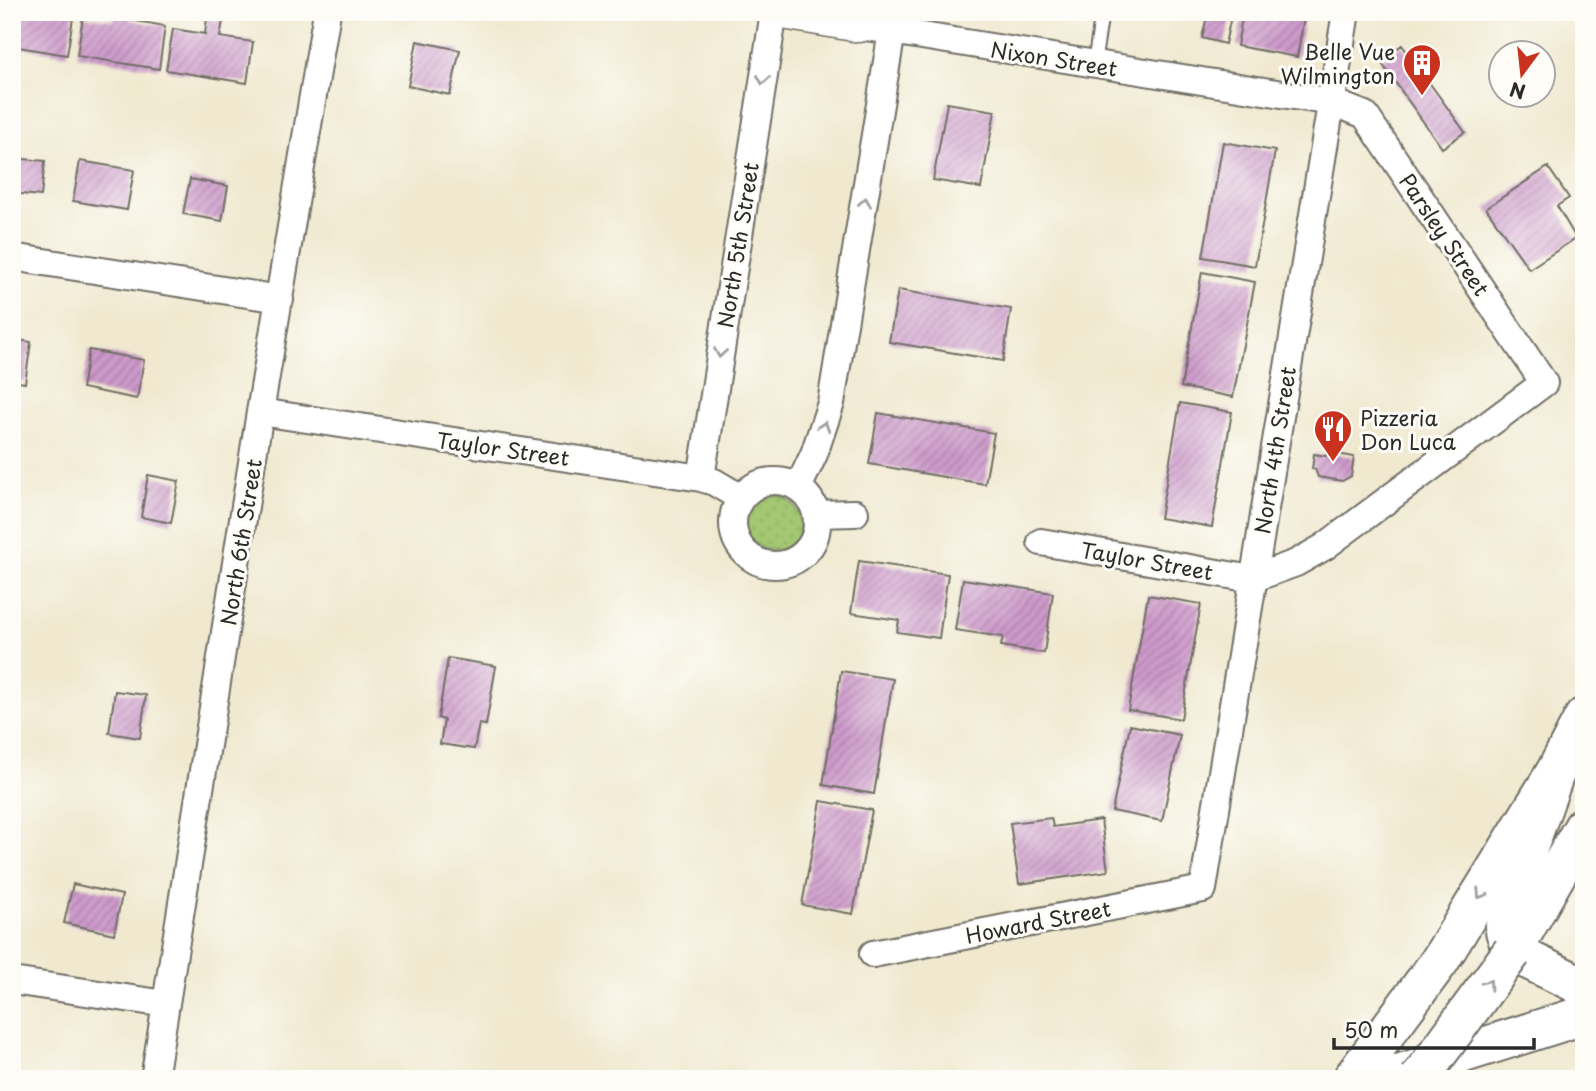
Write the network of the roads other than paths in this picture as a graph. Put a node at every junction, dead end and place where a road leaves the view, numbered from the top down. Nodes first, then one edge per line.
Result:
1 (327, 12) edge
2 (776, 12) edge
3 (1102, 12) edge
4 (1346, 12) edge
5 (811, 15) edge
6 (861, 19) edge
7 (892, 31) junction
8 (1094, 64) junction
9 (1332, 102) junction
10 (12, 257) edge
11 (280, 299) junction
12 (260, 412) junction
13 (701, 478) junction
14 (798, 488) junction
15 (741, 498) junction
16 (855, 513) dead end
17 (816, 514) junction
18 (1041, 542) dead end
19 (1252, 579) junction
20 (1584, 717) edge
21 (1555, 773) junction
22 (1584, 826) edge
23 (1203, 889) joint
24 (1511, 951) junction
25 (873, 954) dead end
26 (12, 981) edge
27 (1584, 987) edge
28 (166, 1004) junction
29 (1584, 1015) edge
30 (155, 1075) edge
31 (1352, 1079) edge
32 (1382, 1079) edge
33 (1419, 1079) edge

1 - 11 street, North 6th Street
2 - 5 street, Nixon Street
2 -> 13 street, North 5th Street
3 - 8 lane
4 - 9 street, North 4th Street
5 - 6 street, Nixon Street
6 - 7 street, Nixon Street
7 - 8 street, Nixon Street
14 -> 7 street
8 - 9 street, Nixon Street
9 - 19 street, North 4th Street
9 - 19 street, Parsley Street
10 - 11 street
11 - 12 street, North 6th Street
12 - 13 street, Taylor Street
12 - 28 street, North 6th Street
13 - 15 street, Taylor Street
14 - 15 street
14 - 17 street
15 - 17 street
16 - 17 street
18 - 19 street, Taylor Street
19 - 23 street, North 4th Street
20 - 21 main road
21 - 24 main road
21 -> 31 main road
22 - 24 main road
23 - 25 street, Howard Street
24 - 27 main road
33 -> 24 main road, bridge
26 - 28 street
28 - 30 street, North 6th Street
29 - 32 main road

